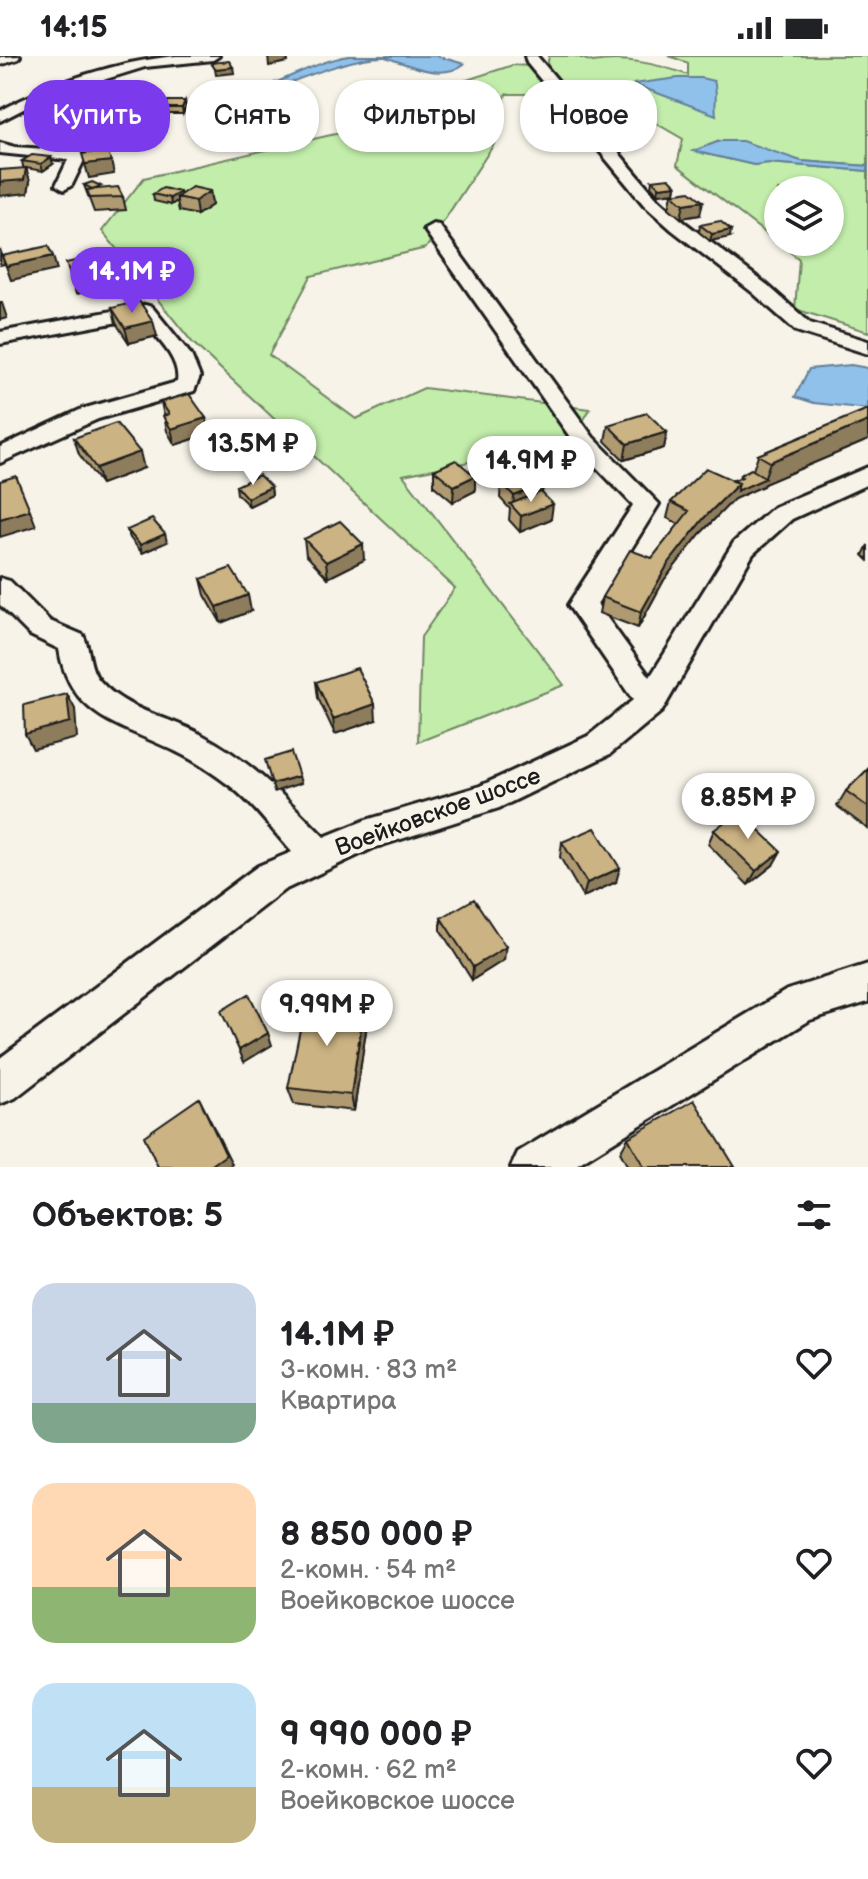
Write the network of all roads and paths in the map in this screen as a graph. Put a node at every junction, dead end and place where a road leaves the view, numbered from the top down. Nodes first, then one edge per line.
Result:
1 (14, 56) edge
2 (213, 56) edge
3 (531, 56) edge
4 (0, 61) edge
5 (0, 117) edge
6 (0, 148) edge
7 (64, 185) dead end
8 (433, 229) dead end
9 (0, 338) edge
10 (868, 348) edge
11 (0, 456) edge
12 (868, 475) edge
13 (0, 588) edge
14 (651, 702) junction
15 (318, 855) junction
16 (868, 983) edge
17 (0, 1083) edge
18 (533, 1167) edge

1 - 4 street
2 - 5 street
3 - 10 street
6 - 7 street
8 - 14 street
9 - 11 street
12 - 14 street, Воейковское шоссе
13 - 15 street
14 - 15 street, Воейковское шоссе
15 - 17 street, Воейковское шоссе
16 - 18 street

